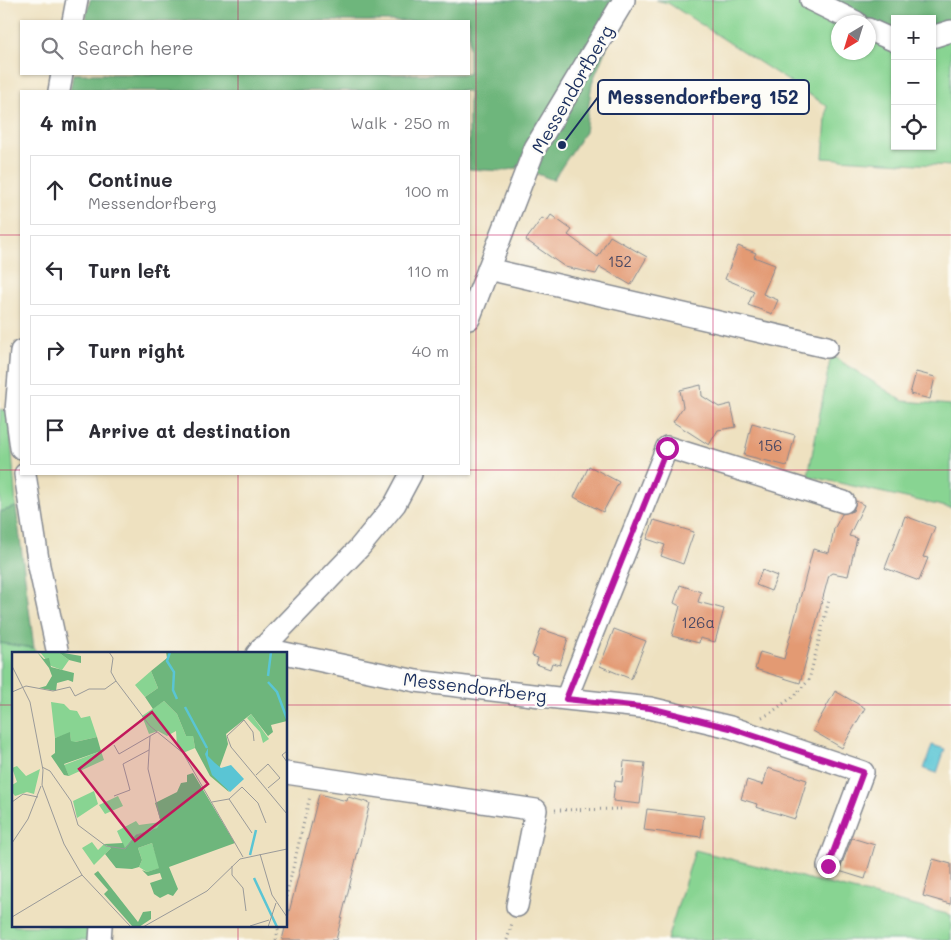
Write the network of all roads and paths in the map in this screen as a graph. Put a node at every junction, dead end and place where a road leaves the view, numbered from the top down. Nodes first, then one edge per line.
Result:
1 (77, 0) edge
2 (624, 0) edge
3 (811, 0) edge
4 (842, 15) edge
5 (73, 20) edge
6 (951, 32) edge
7 (876, 33) edge
8 (936, 36) edge
9 (891, 39) edge
10 (62, 75) edge
11 (59, 90) edge
12 (488, 269) junction
13 (470, 316) edge
14 (827, 346) dead end
15 (20, 363) edge
16 (20, 441) edge
17 (25, 475) edge
18 (410, 475) edge
19 (844, 502) dead end
20 (829, 600) dead end
21 (259, 651) edge
22 (58, 652) edge
23 (288, 657) edge
24 (566, 699) junction
25 (730, 728) junction
26 (292, 773) edge
27 (622, 809) dead end
28 (536, 810) junction
29 (828, 866) dead end
30 (288, 888) edge
31 (517, 906) dead end

1 - 5 street
2 - 12 street, Messendorfberg
3 - 4 street
6 - 8 street
7 - 9 street
10 - 11 street
12 - 13 street, Messendorfberg
12 - 14 street
15 - 16 street
17 - 22 street
18 - 21 street, Messendorfberg
19 - 24 street, Messendorfberg
20 - 25 path
23 - 24 street, Messendorfberg
24 - 25 street
25 - 29 street
26 - 28 street
26 - 30 path
27 - 28 path
28 - 31 street

